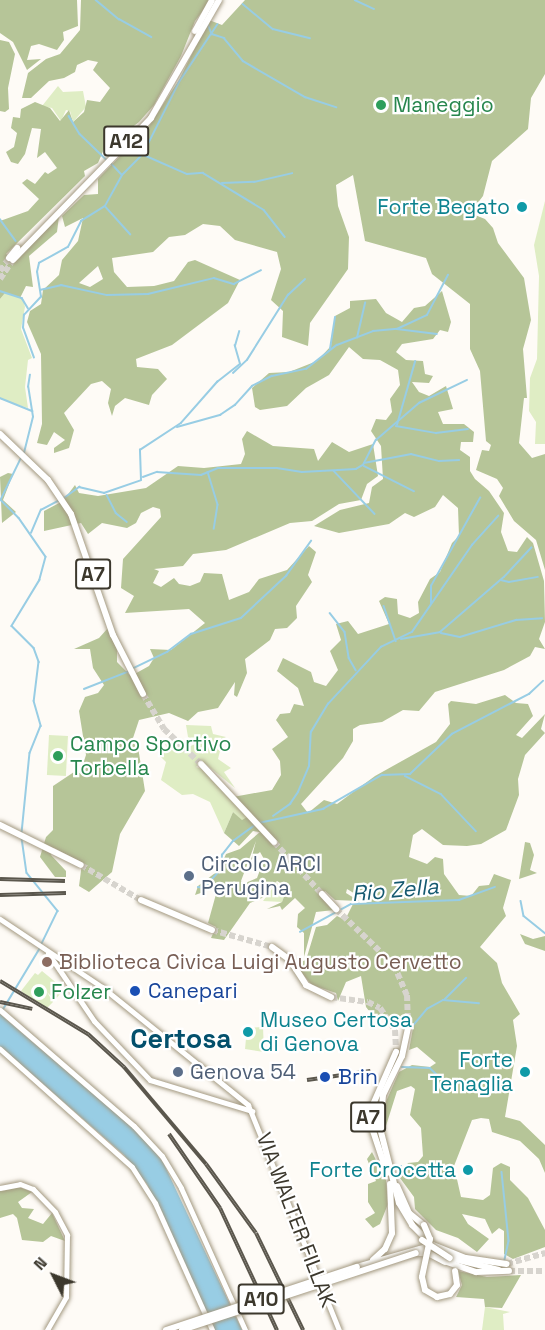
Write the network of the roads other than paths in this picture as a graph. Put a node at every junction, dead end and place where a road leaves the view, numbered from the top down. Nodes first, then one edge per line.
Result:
1 (212, 0) edge
2 (219, 0) edge
3 (0, 434) edge
4 (142, 694) tunnel mouth
5 (201, 764) tunnel mouth
6 (0, 825) edge
7 (274, 842) tunnel mouth
8 (81, 865) tunnel mouth
9 (322, 894) tunnel mouth
10 (141, 900) tunnel mouth
11 (336, 909) tunnel mouth
12 (0, 919) edge
13 (212, 930) tunnel mouth
14 (272, 948) tunnel mouth
15 (45, 949) junction
16 (331, 997) tunnel mouth
17 (2, 1012) edge
18 (408, 1029) tunnel mouth
19 (0, 1049) edge
20 (396, 1052) tunnel mouth
21 (247, 1104) junction
22 (243, 1110) junction
23 (252, 1111) junction
24 (388, 1163) junction
25 (390, 1184) junction
26 (0, 1188) edge
27 (416, 1251) junction
28 (447, 1260) junction
29 (507, 1264) joint
30 (357, 1267) junction
31 (509, 1271) tunnel mouth
32 (47, 1330) edge
33 (166, 1330) edge
34 (182, 1330) edge
35 (212, 1330) edge
36 (245, 1330) edge
37 (339, 1330) edge

1 - 2 highway, A12
3 - 4 highway, A7
5 - 7 highway
6 - 8 highway
9 - 11 highway
10 - 13 highway
12 - 15 main road, VIA WALTER FILLAK
14 - 16 highway
15 - 21 main road, VIA WALTER FILLAK
15 - 22 main road
17 - 36 main road
18 - 24 highway, A7
19 - 35 main road
20 - 25 highway, A7
21 - 22 main road
21 - 23 main road, VIA WALTER FILLAK
22 - 23 main road
23 - 37 main road, VIA WALTER FILLAK
24 - 28 highway, A7, bridge
24 - 29 highway, A7
25 - 28 highway, A7, bridge
25 - 30 highway, A10
26 - 32 main road
27 - 28 highway
27 - 29 highway, A10
27 - 30 highway, A10, bridge
27 - 34 highway, A10, bridge
28 - 31 highway, A7
30 - 33 highway, A10, bridge

